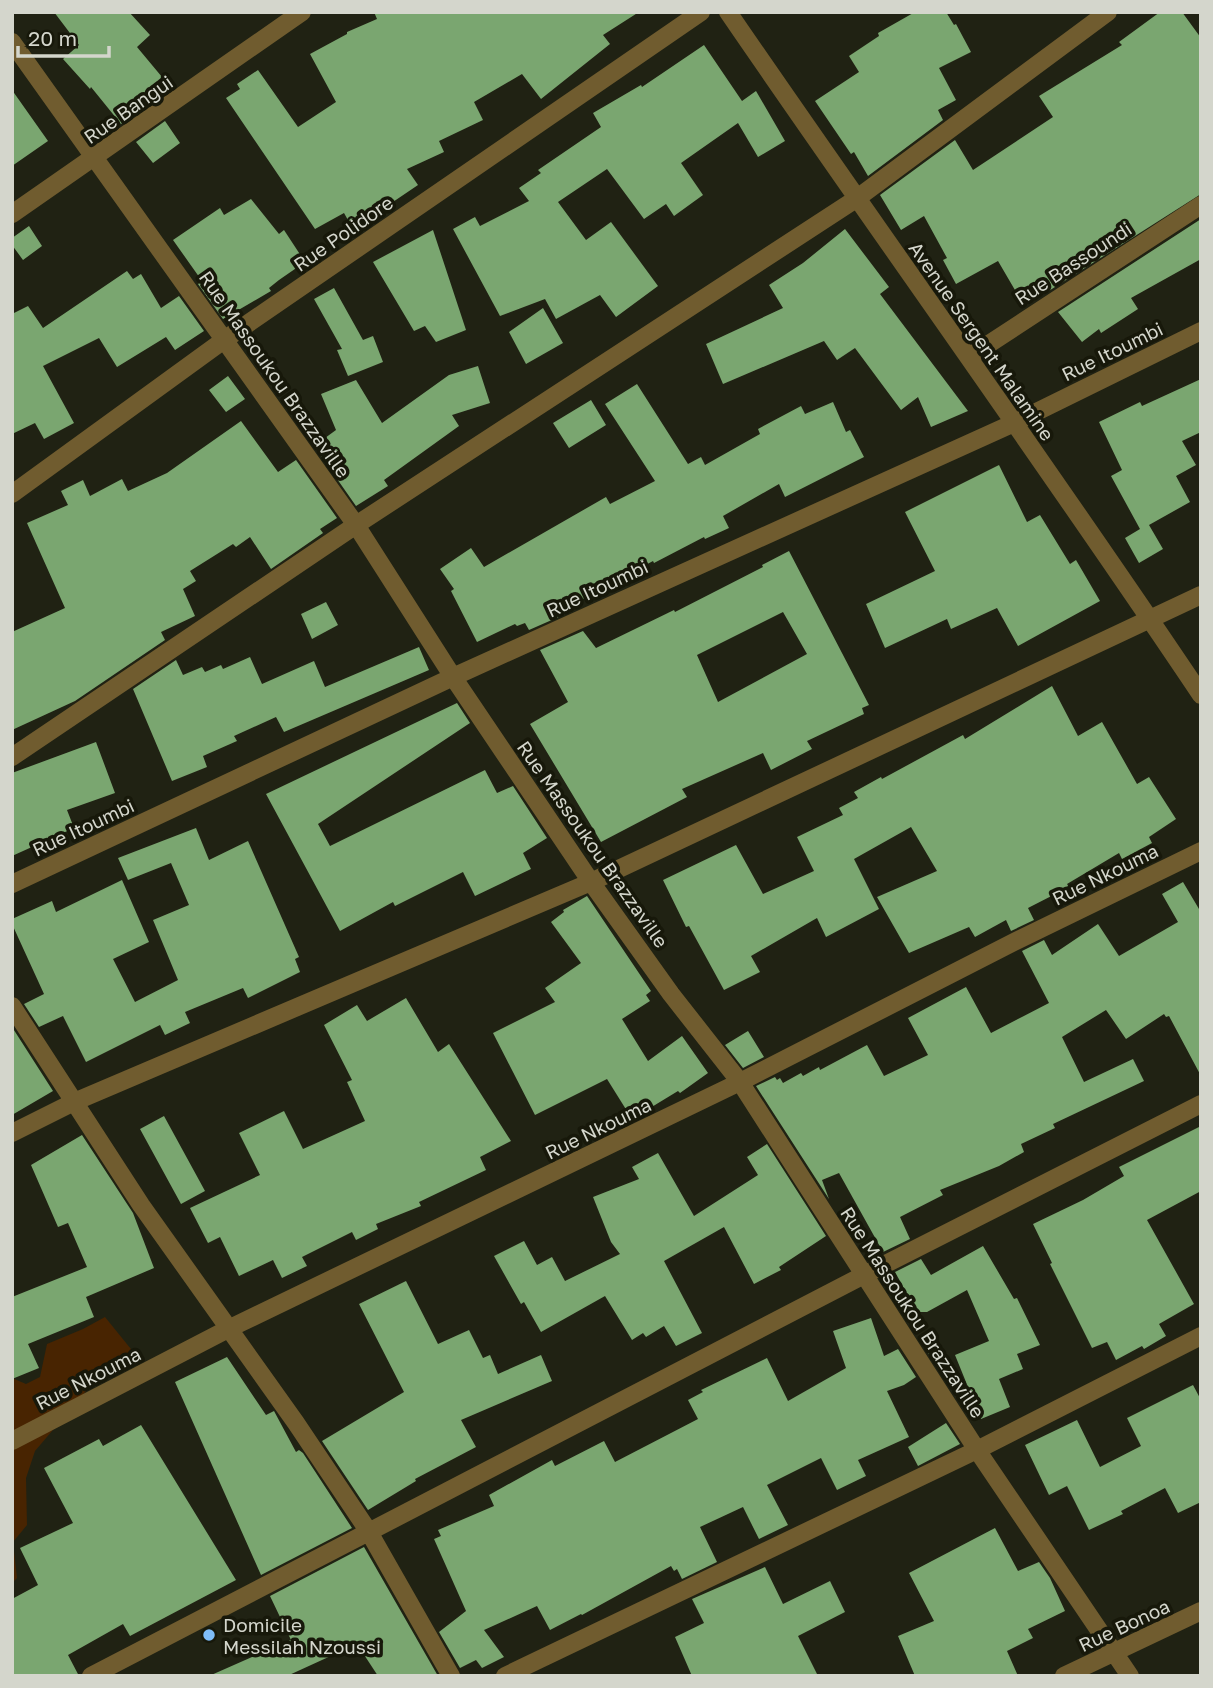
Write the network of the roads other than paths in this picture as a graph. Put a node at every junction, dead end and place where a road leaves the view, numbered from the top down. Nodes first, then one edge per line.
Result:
1 (302, 12) edge
2 (701, 12) edge
3 (728, 12) edge
4 (1108, 12) edge
5 (12, 42) edge
6 (96, 157) junction
7 (856, 198) junction
8 (1201, 205) edge
9 (12, 214) edge
10 (1201, 331) edge
11 (224, 340) junction
12 (969, 357) junction
13 (1014, 422) junction
14 (12, 494) edge
15 (356, 525) junction
16 (1201, 595) edge
17 (1151, 620) junction
18 (453, 677) junction
19 (1201, 695) edge
20 (12, 757) edge
21 (1201, 851) edge
22 (592, 882) junction
23 (12, 884) edge
24 (12, 1006) edge
25 (740, 1082) junction
26 (74, 1102) junction
27 (1201, 1104) edge
28 (12, 1133) edge
29 (864, 1275) junction
30 (230, 1328) junction
31 (1201, 1336) edge
32 (12, 1441) edge
33 (977, 1450) junction
34 (369, 1532) junction
35 (1201, 1611) edge
36 (1115, 1652) junction
37 (91, 1676) edge
38 (451, 1676) edge
39 (505, 1676) edge
40 (1064, 1676) edge
41 (1130, 1676) edge

1 - 6 street, Rue Bangui
2 - 11 street, Rue Polidore
3 - 7 street, Avenue Sergent Malamine
4 - 7 street
5 - 6 street, Rue Massoukou Brazzaville
6 - 9 street, Rue Bangui
6 - 11 street, Rue Massoukou Brazzaville
7 - 12 street, Avenue Sergent Malamine
7 - 15 street
8 - 12 street, Rue Bassoundi
10 - 13 street, Rue Itoumbi
11 - 14 street, Rue Polidore
11 - 15 street, Rue Massoukou Brazzaville
12 - 13 street, Avenue Sergent Malamine
13 - 17 street, Avenue Sergent Malamine
13 - 18 street, Rue Itoumbi
15 - 18 street, Rue Massoukou Brazzaville
15 - 20 street
16 - 17 street
17 - 19 street, Avenue Sergent Malamine
17 - 22 street
18 - 22 street, Rue Massoukou Brazzaville
18 - 23 street, Rue Itoumbi
21 - 25 street, Rue Nkouma
22 - 25 street, Rue Massoukou Brazzaville
22 - 26 street
24 - 26 street
25 - 29 street, Rue Massoukou Brazzaville
25 - 30 street, Rue Nkouma
26 - 28 street
26 - 30 street
27 - 29 street
29 - 33 street, Rue Massoukou Brazzaville
29 - 34 street
30 - 32 street, Rue Nkouma
30 - 34 street
31 - 33 street
33 - 36 street, Rue Massoukou Brazzaville
33 - 39 street
34 - 37 street
34 - 38 street
35 - 36 street, Rue Bonoa
36 - 40 street, Rue Bonoa
36 - 41 street, Rue Massoukou Brazzaville

